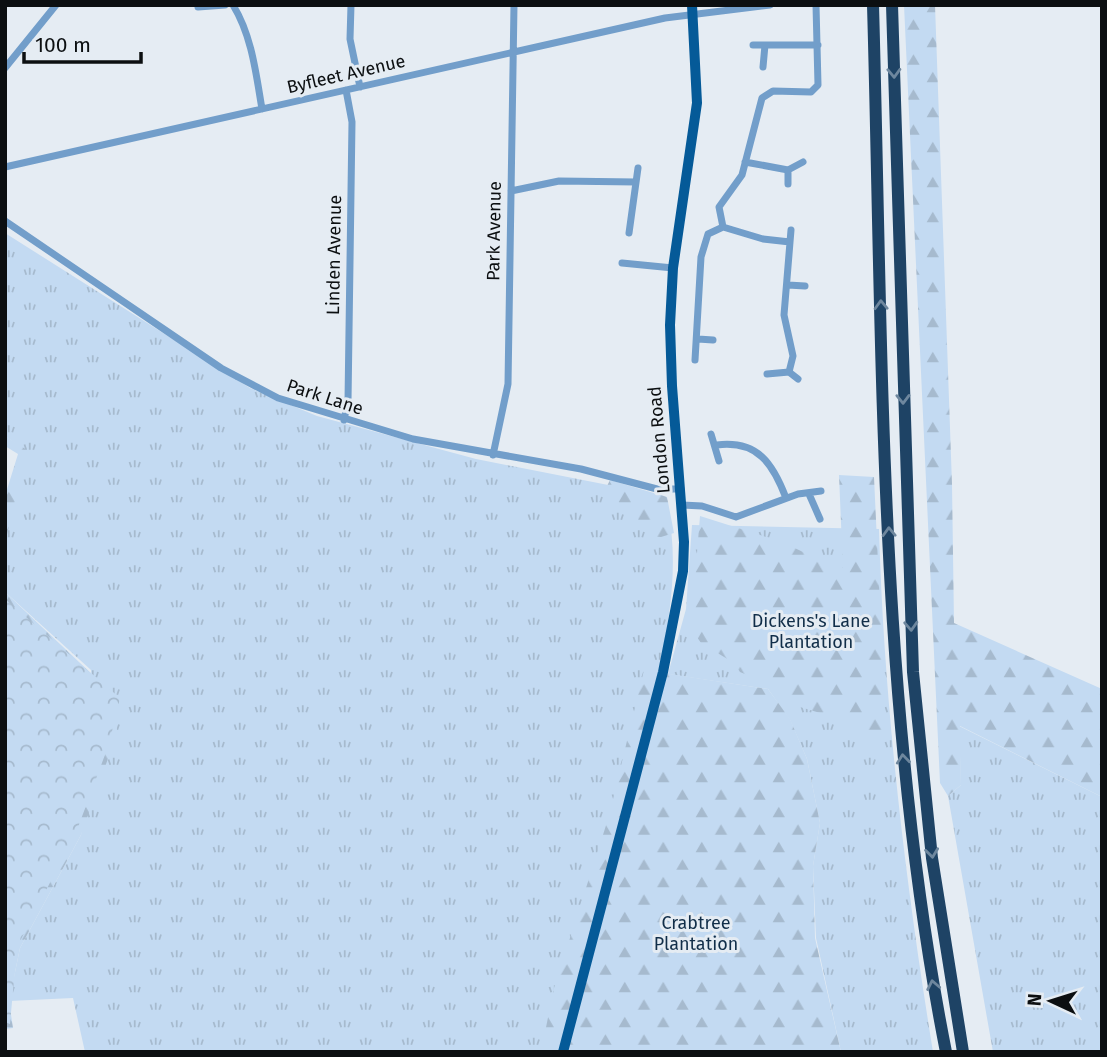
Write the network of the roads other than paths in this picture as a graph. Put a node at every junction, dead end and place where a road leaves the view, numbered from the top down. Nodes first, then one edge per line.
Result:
1 (56, 5) edge
2 (225, 5) edge
3 (233, 5) edge
4 (351, 5) edge
5 (514, 5) edge
6 (767, 5) edge
7 (816, 5) edge
8 (873, 5) edge
9 (892, 5) edge
10 (198, 6) edge
11 (693, 10) edge
12 (200, 17) dead end
13 (753, 45) dead end
14 (765, 45) junction
15 (818, 45) junction
16 (513, 53) junction
17 (5, 68) edge
18 (763, 68) dead end
19 (360, 87) junction
20 (346, 90) junction
21 (262, 109) junction
22 (745, 162) junction
23 (803, 162) dead end
24 (5, 167) edge
25 (638, 167) dead end
26 (788, 170) junction
27 (636, 182) junction
28 (788, 184) dead end
29 (511, 191) junction
30 (620, 217) dead end
31 (631, 218) junction
32 (5, 221) edge
33 (723, 227) junction
34 (790, 230) dead end
35 (629, 233) dead end
36 (790, 242) junction
37 (622, 263) dead end
38 (673, 268) junction
39 (788, 285) junction
40 (805, 286) dead end
41 (698, 339) junction
42 (713, 340) dead end
43 (695, 360) dead end
44 (789, 372) junction
45 (767, 374) dead end
46 (798, 379) dead end
47 (344, 420) junction
48 (711, 434) dead end
49 (717, 445) junction
50 (493, 455) junction
51 (719, 461) dead end
52 (681, 489) junction
53 (821, 491) dead end
54 (809, 494) junction
55 (786, 498) junction
56 (682, 505) junction
57 (820, 519) dead end
58 (563, 1052) edge
59 (946, 1052) edge
60 (963, 1052) edge

1 - 17 street
2 - 10 street
3 - 21 street
4 - 19 street
5 - 16 street, Park Avenue
6 - 11 street, Byfleet Avenue
7 - 15 street
59 -> 8 highway
9 -> 60 highway
10 - 12 street
11 - 16 street, Byfleet Avenue
11 - 38 main road, London Road
13 - 14 street
14 - 15 street
14 - 18 street
15 - 22 street
16 - 19 street, Byfleet Avenue
16 - 29 street, Park Avenue
19 - 20 street, Byfleet Avenue
20 - 21 street, Byfleet Avenue
20 - 47 street, Linden Avenue
21 - 24 street, Byfleet Avenue
22 - 26 street
22 - 33 street
23 - 26 street
25 - 27 street
26 - 28 street
27 - 29 street
27 - 31 street
29 - 50 street, Park Avenue
30 - 31 street
31 - 35 street
32 - 47 street, Park Lane
33 - 36 street
33 - 41 street
34 - 36 street
36 - 39 street
37 - 38 street
38 - 52 main road, London Road
39 - 40 street
39 - 44 street
41 - 42 street
41 - 43 street
44 - 45 street
44 - 46 street
47 - 50 street, Park Lane
48 - 49 street
49 - 51 street
49 - 55 street
50 - 52 street, Park Lane
52 - 56 main road, London Road
53 - 54 street
54 - 55 street
54 - 57 street
55 - 56 street
56 - 58 main road, London Road

